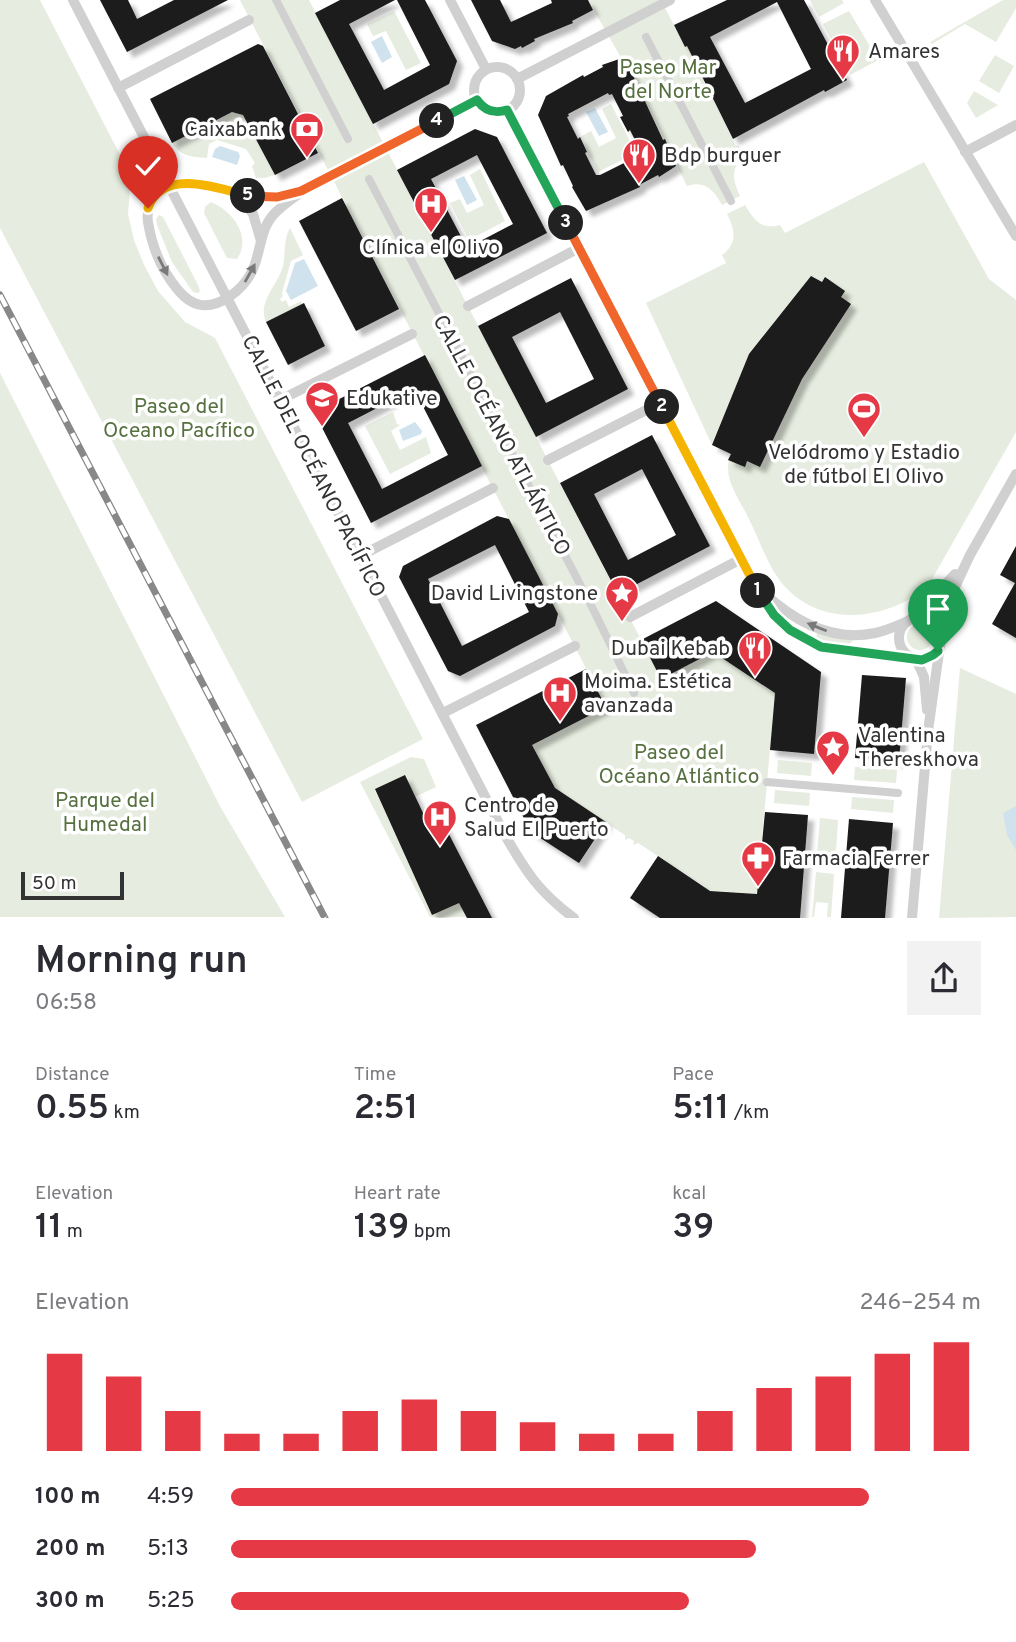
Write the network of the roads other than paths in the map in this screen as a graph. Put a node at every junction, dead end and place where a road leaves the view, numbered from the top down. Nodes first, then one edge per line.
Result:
1 (73, 0) edge
2 (275, 0) edge
3 (450, 0) edge
4 (670, 0) edge
5 (875, 0) edge
6 (250, 20) dead end
7 (646, 37) dead end
8 (486, 69) junction
9 (517, 79) junction
10 (118, 88) junction
11 (477, 100) junction
12 (507, 110) junction
13 (1016, 125) edge
14 (348, 139) dead end
15 (965, 152) junction
16 (369, 179) dead end
17 (169, 186) junction
18 (301, 191) junction
19 (236, 193) junction
20 (731, 201) dead end
21 (1016, 236) edge
22 (261, 241) junction
23 (579, 248) junction
24 (227, 298) junction
25 (468, 306) dead end
26 (412, 334) dead end
27 (280, 400) junction
28 (660, 403) junction
29 (548, 460) dead end
30 (1016, 474) edge
31 (493, 488) dead end
32 (970, 555) junction
33 (360, 556) junction
34 (741, 559) junction
35 (754, 584) junction
36 (630, 617) dead end
37 (911, 620) junction
38 (937, 625) junction
39 (873, 633) junction
40 (940, 645) junction
41 (575, 646) dead end
42 (845, 651) junction
43 (912, 658) junction
44 (634, 692) dead end
45 (443, 713) junction
46 (928, 731) junction
47 (767, 782) dead end
48 (898, 793) dead end
49 (574, 918) edge
50 (912, 918) edge

1 - 10 street, CALLE DEL OCÉANO PACÍFICO
2 - 14 street
3 - 8 street
4 - 9 street
5 - 15 street
6 - 10 street
7 - 20 street
8 - 9 street
8 - 11 street
9 - 12 street
10 - 17 street, CALLE DEL OCÉANO PACÍFICO
11 - 12 street
11 - 18 street
12 - 23 street
13 - 15 street
15 - 21 street
16 - 44 street, CALLE OCÉANO ATLÁNTICO
17 - 19 street
17 - 24 street, CALLE DEL OCÉANO PACÍFICO
17 -> 24 street
18 - 19 street
18 - 22 street
19 - 22 street
24 -> 22 street
23 - 25 street
23 - 28 street
24 - 27 street, CALLE DEL OCÉANO PACÍFICO
26 - 27 street
27 - 33 street, CALLE DEL OCÉANO PACÍFICO
28 - 29 street
28 - 34 street
30 - 32 street
31 - 33 street
32 - 37 street
32 - 38 street
33 - 45 street, CALLE DEL OCÉANO PACÍFICO
34 - 35 street
34 - 36 street
39 -> 35 street
35 - 42 street
37 - 38 street
37 - 39 street
37 - 43 street
38 - 40 street
39 - 42 street
40 - 43 street
40 - 46 street
41 - 45 street
42 - 43 street
43 - 46 street
45 - 49 street, CALLE DEL OCÉANO PACÍFICO
46 - 50 street
47 - 48 street

